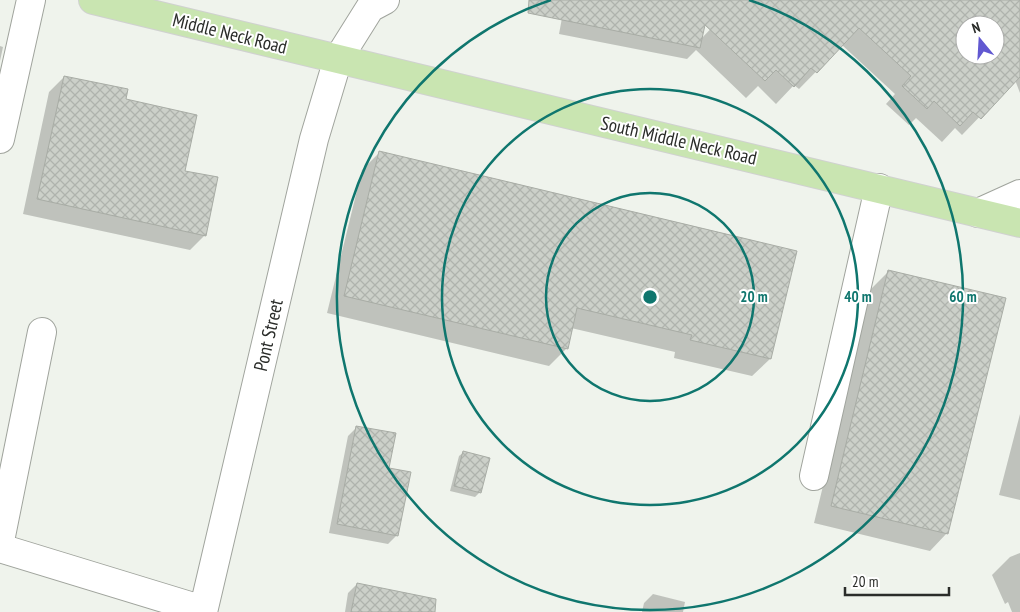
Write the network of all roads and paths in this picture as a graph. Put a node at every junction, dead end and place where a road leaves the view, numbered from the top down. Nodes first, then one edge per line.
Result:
1 (31, 0) edge
2 (94, 0) edge
3 (384, 0) edge
4 (144, 6) edge
5 (338, 59) junction
6 (0, 139) edge
7 (879, 188) junction
8 (1020, 194) edge
9 (978, 213) junction
10 (1020, 223) edge
11 (42, 332) dead end
12 (814, 476) dead end
13 (0, 541) edge
14 (0, 548) edge
15 (203, 611) edge

1 - 6 street
2 - 4 main road, Middle Neck Road
3 - 5 street, Pont Street
4 - 5 main road, Middle Neck Road
5 - 7 main road, South Middle Neck Road
5 - 15 street, Pont Street
7 - 9 main road, South Middle Neck Road
7 - 12 street
8 - 9 street
9 - 10 main road, South Middle Neck Road
11 - 13 street
14 - 15 street

